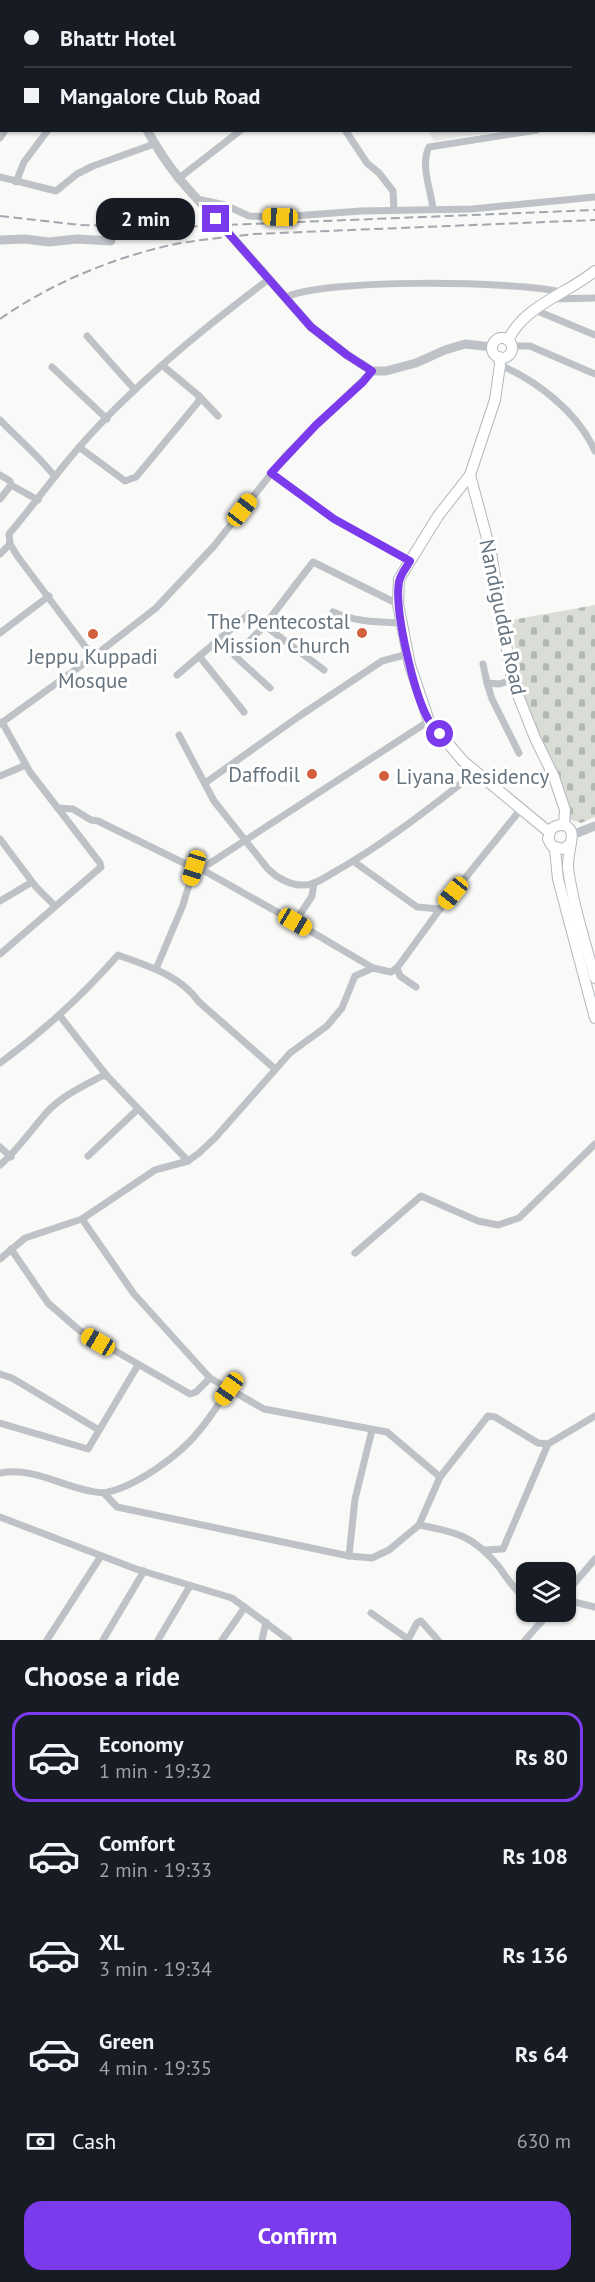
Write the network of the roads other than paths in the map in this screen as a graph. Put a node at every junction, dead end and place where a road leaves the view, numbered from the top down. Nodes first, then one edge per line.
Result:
1 (46, 132) edge
2 (148, 132) edge
3 (238, 132) edge
4 (346, 132) edge
5 (524, 132) edge
6 (154, 144) junction
7 (0, 177) edge
8 (178, 179) junction
9 (15, 182) junction
10 (595, 196) edge
11 (196, 199) junction
12 (434, 209) junction
13 (394, 210) junction
14 (0, 240) edge
15 (111, 241) dead end
16 (595, 271) edge
17 (269, 279) junction
18 (561, 292) junction
19 (285, 298) junction
20 (595, 298) edge
21 (550, 299) junction
22 (535, 310) junction
23 (595, 335) edge
24 (87, 336) dead end
25 (510, 343) junction
26 (492, 347) junction
27 (500, 361) junction
28 (162, 365) junction
29 (52, 367) dead end
30 (372, 371) junction
31 (595, 374) edge
32 (135, 390) junction
33 (199, 396) junction
34 (218, 416) dead end
35 (107, 419) junction
36 (0, 420) edge
37 (79, 447) junction
38 (595, 451) edge
39 (271, 473) junction
40 (0, 475) edge
41 (470, 475) junction
42 (55, 477) junction
43 (11, 485) junction
44 (0, 499) edge
45 (38, 500) junction
46 (10, 544) junction
47 (0, 554) edge
48 (410, 561) junction
49 (49, 596) junction
50 (398, 604) junction
51 (333, 612) dead end
52 (401, 623) junction
53 (264, 626) junction
54 (0, 633) edge
55 (408, 654) junction
56 (199, 656) junction
57 (93, 657) junction
58 (483, 664) dead end
59 (324, 670) dead end
60 (177, 675) dead end
61 (512, 680) junction
62 (487, 683) junction
63 (270, 688) dead end
64 (244, 712) dead end
65 (429, 721) junction
66 (1, 723) edge
67 (179, 735) dead end
68 (519, 753) dead end
69 (26, 765) junction
70 (476, 772) junction
71 (0, 776) edge
72 (205, 783) junction
73 (58, 808) junction
74 (521, 809) junction
75 (564, 825) junction
76 (595, 826) edge
77 (549, 832) junction
78 (0, 839) edge
79 (246, 840) junction
80 (571, 840) junction
81 (555, 849) junction
82 (353, 861) junction
83 (197, 869) junction
84 (32, 882) junction
85 (315, 883) junction
86 (0, 901) edge
87 (56, 906) junction
88 (440, 909) junction
89 (295, 922) junction
90 (0, 954) edge
91 (373, 968) junction
92 (397, 968) junction
93 (156, 969) junction
94 (595, 978) edge
95 (416, 987) dead end
96 (60, 1016) junction
97 (595, 1018) edge
98 (0, 1063) edge
99 (275, 1069) junction
100 (107, 1076) junction
101 (138, 1109) junction
102 (595, 1144) edge
103 (0, 1147) edge
104 (88, 1156) dead end
105 (10, 1157) junction
106 (188, 1161) junction
107 (0, 1165) edge
108 (82, 1219) junction
109 (11, 1249) junction
110 (355, 1253) dead end
111 (0, 1259) edge
112 (138, 1365) junction
113 (0, 1374) edge
114 (210, 1378) junction
115 (229, 1389) junction
116 (595, 1416) edge
117 (1, 1426) edge
118 (99, 1430) junction
119 (372, 1430) junction
120 (548, 1444) junction
121 (0, 1473) edge
122 (440, 1477) junction
123 (104, 1493) junction
124 (0, 1517) edge
125 (419, 1525) junction
126 (485, 1550) junction
127 (101, 1556) junction
128 (349, 1556) junction
129 (595, 1558) edge
130 (144, 1572) junction
131 (576, 1581) edge
132 (190, 1586) junction
133 (516, 1587) edge
134 (576, 1602) edge
135 (244, 1606) junction
136 (595, 1607) edge
137 (371, 1613) dead end
138 (266, 1622) junction
139 (540, 1622) edge
140 (47, 1640) edge
141 (103, 1640) edge
142 (158, 1640) edge
143 (222, 1640) edge
144 (262, 1640) edge
145 (289, 1640) edge
146 (408, 1640) edge
147 (438, 1640) edge
148 (525, 1640) edge

1 - 9 street
2 - 6 street
3 - 8 street
4 - 13 street
5 - 12 street
6 - 8 street
6 - 9 street
7 - 9 street
8 - 11 street
10 - 12 street
11 - 13 street
11 - 17 street, bridge
12 - 13 street
14 - 15 street
16 - 18 main road
17 - 19 street
17 - 28 street
18 - 19 street
18 - 21 main road
19 - 30 street
20 - 21 street
21 - 22 main road
22 - 23 street
22 - 25 main road
24 - 32 street
25 - 26 main road
25 - 27 main road
25 - 31 street
26 - 27 main road
26 - 30 street
27 - 38 street
27 - 41 main road
28 - 32 street
28 - 33 street
29 - 35 street
30 - 39 street
32 - 35 street
33 - 34 street
33 - 37 street
35 - 37 street
36 - 42 street
37 - 42 street
39 - 48 street
39 - 57 street
40 - 43 street
41 - 48 main road
41 - 61 main road, Nandigudda Road
42 - 45 street
43 - 44 street
43 - 45 street
45 - 46 street
46 - 47 street
46 - 49 street
48 - 50 main road
49 - 54 street
49 - 57 street
50 - 52 main road
50 - 53 street
51 - 52 street
52 - 55 main road
53 - 56 street
53 - 59 street
53 - 63 street
55 - 65 main road
55 - 72 street
56 - 60 street
56 - 64 street
57 - 66 street
58 - 62 street
61 - 62 street
61 - 75 main road, Nandigudda Road
62 - 68 street
65 - 70 main road
65 - 79 street
66 - 69 street
67 - 72 street
69 - 71 street
69 - 73 street
70 - 74 main road
70 - 82 street
72 - 79 street
73 - 83 street
73 - 87 street
74 - 77 main road
74 - 88 street
75 - 77 main road
75 - 80 main road
76 - 80 street
77 - 81 main road
78 - 84 street
79 - 83 street
79 - 85 street
80 - 81 main road
80 - 94 main road
81 - 97 main road
82 - 85 street
82 - 88 street
83 - 89 street
83 - 93 street
84 - 86 street
84 - 87 street
85 - 89 street
87 - 90 street
88 - 92 street
89 - 91 street
91 - 92 street
91 - 99 street
92 - 95 street
93 - 96 street
93 - 99 street
96 - 98 street
96 - 100 street
99 - 106 street
100 - 101 street
100 - 105 street
101 - 104 street
101 - 106 street
102 - 110 street
103 - 105 street
105 - 107 street
106 - 108 street
108 - 109 street
108 - 114 street
109 - 111 street
109 - 112 street
112 - 114 street
112 - 118 street
113 - 118 street
114 - 115 street
115 - 119 street
115 - 123 street
116 - 120 street
117 - 118 street
119 - 122 street
119 - 128 street
120 - 122 street
120 - 126 street
121 - 123 street
122 - 125 street
123 - 128 street
124 - 127 street
125 - 126 street
125 - 128 street
126 - 133 street
127 - 130 street
127 - 140 street
129 - 131 street
130 - 132 street
130 - 141 street
132 - 135 street
132 - 142 street
134 - 136 street
135 - 138 street
135 - 143 street
137 - 146 street
138 - 144 street
138 - 145 street
139 - 148 street
146 - 147 street

